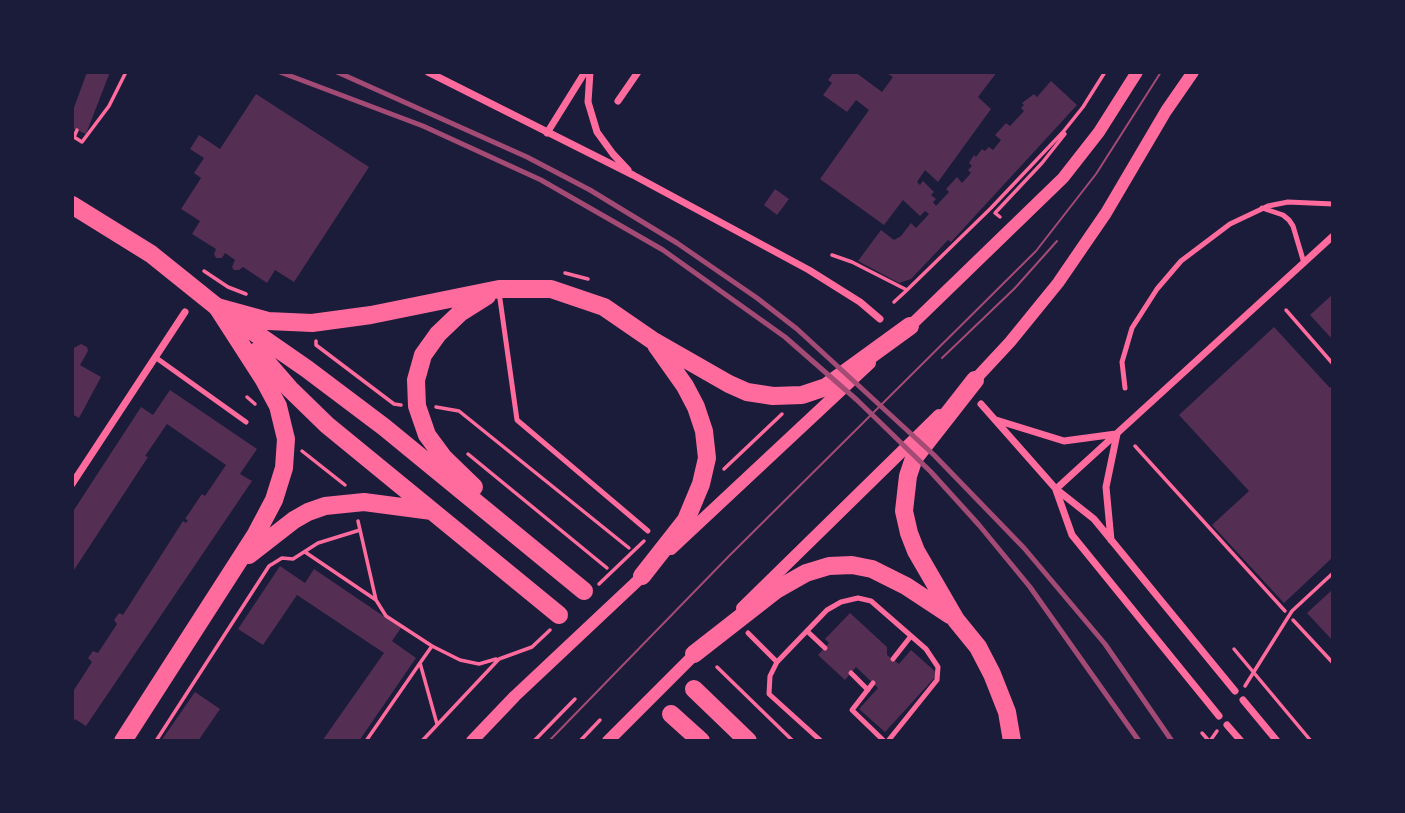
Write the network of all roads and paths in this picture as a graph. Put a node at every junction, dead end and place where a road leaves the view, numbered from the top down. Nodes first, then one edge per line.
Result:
1 (126, 72) edge
2 (428, 72) edge
3 (454, 72) edge
4 (585, 72) edge
5 (590, 72) edge
6 (638, 72) edge
7 (1105, 72) edge
8 (1136, 72) edge
9 (1192, 72) edge
10 (449, 81) junction
11 (618, 100) dead end
12 (77, 130) dead end
13 (1063, 132) junction
14 (547, 133) junction
15 (73, 137) edge
16 (633, 175) junction
17 (1333, 204) edge
18 (72, 205) edge
19 (1262, 208) junction
20 (1000, 217) dead end
21 (1333, 236) edge
22 (832, 255) dead end
23 (1304, 263) junction
24 (196, 265) dead end
25 (553, 271) dead end
26 (588, 279) dead end
27 (499, 289) junction
28 (907, 290) junction
29 (249, 296) dead end
30 (894, 302) dead end
31 (217, 307) junction
32 (1286, 310) dead end
33 (185, 312) dead end
34 (880, 319) dead end
35 (910, 326) junction
36 (313, 332) dead end
37 (652, 340) junction
38 (155, 357) junction
39 (1333, 364) edge
40 (975, 380) junction
41 (1125, 388) dead end
42 (247, 397) dead end
43 (981, 404) dead end
44 (405, 405) dead end
45 (429, 407) dead end
46 (258, 411) dead end
47 (994, 419) junction
48 (246, 422) dead end
49 (1117, 434) junction
50 (1135, 446) dead end
51 (460, 447) dead end
52 (287, 449) junction
53 (72, 484) edge
54 (1056, 489) junction
55 (354, 502) junction
56 (435, 511) junction
57 (360, 530) junction
58 (648, 531) dead end
59 (1111, 541) junction
60 (629, 548) dead end
61 (305, 552) junction
62 (235, 566) junction
63 (607, 568) dead end
64 (1333, 573) edge
65 (642, 576) junction
66 (376, 600) junction
67 (1285, 611) dead end
68 (559, 615) dead end
69 (956, 620) junction
70 (1293, 620) dead end
71 (807, 631) junction
72 (748, 633) dead end
73 (911, 636) junction
74 (432, 646) junction
75 (825, 648) dead end
76 (521, 649) dead end
77 (1234, 649) dead end
78 (694, 654) junction
79 (499, 659) junction
80 (893, 659) dead end
81 (777, 662) junction
82 (420, 663) junction
83 (1333, 663) edge
84 (716, 667) dead end
85 (851, 673) dead end
86 (873, 683) dead end
87 (1244, 687) dead end
88 (694, 689) dead end
89 (868, 690) junction
90 (1235, 691) dead end
91 (575, 699) dead end
92 (1242, 700) dead end
93 (671, 714) dead end
94 (1219, 716) dead end
95 (600, 720) dead end
96 (436, 724) junction
97 (1227, 725) dead end
98 (1217, 730) dead end
99 (1202, 733) dead end
100 (123, 741) edge
101 (156, 741) edge
102 (366, 741) edge
103 (422, 741) edge
104 (472, 741) edge
105 (534, 741) edge
106 (580, 741) edge
107 (608, 741) edge
108 (701, 741) edge
109 (750, 741) edge
110 (793, 741) edge
111 (821, 741) edge
112 (886, 741) edge
113 (1012, 741) edge
114 (1209, 741) edge
115 (1241, 741) edge
116 (1278, 741) edge
117 (1311, 741) edge

1 - 15 path
2 - 10 street
3 - 10 street
4 - 14 street
5 - 16 street
6 - 11 street
7 - 13 path
8 - 35 street
9 - 40 street
10 - 14 street
12 - 15 path
13 - 20 path
13 - 28 path
14 - 16 street
16 - 34 street
17 - 19 lane
18 - 31 main road
19 - 23 lane
19 - 41 lane
21 - 23 street
22 - 28 path
23 - 49 street
24 - 29 path
25 - 26 path
27 - 31 main road
27 - 31 main road
27 - 37 main road
27 - 58 lane
28 - 30 path
31 - 52 main road
31 - 56 main road
32 - 39 path
33 - 38 street
35 - 37 main road
35 - 65 street
36 - 44 path
37 - 65 main road
38 - 48 lane
38 - 53 street
40 - 69 main road
40 - 78 street
42 - 46 path
43 - 47 street
45 - 60 path
47 - 49 street
47 - 54 street
49 - 54 street
49 - 59 street
50 - 67 path
51 - 63 path
52 - 55 path
52 - 62 main road
54 - 59 street
54 - 94 street
55 - 56 main road
55 - 57 path
55 - 62 main road
56 - 68 main road
57 - 61 path
57 - 66 path
59 - 90 street
61 - 66 path
61 - 101 path
62 - 100 main road
64 - 87 path
65 - 104 street
66 - 74 path
69 - 78 main road
69 - 113 main road
70 - 83 path
71 - 73 lane
71 - 75 lane
71 - 81 lane
72 - 81 lane
73 - 80 lane
73 - 112 lane
74 - 79 path
74 - 82 path
76 - 79 path
77 - 117 path
78 - 107 street
79 - 96 path
81 - 111 lane
82 - 96 path
82 - 102 path
84 - 110 path
85 - 89 lane
86 - 89 lane
88 - 109 main road
89 - 112 lane
91 - 105 path
92 - 116 street
93 - 108 main road
95 - 106 path
96 - 103 path
97 - 115 street
98 - 114 path
99 - 114 path

